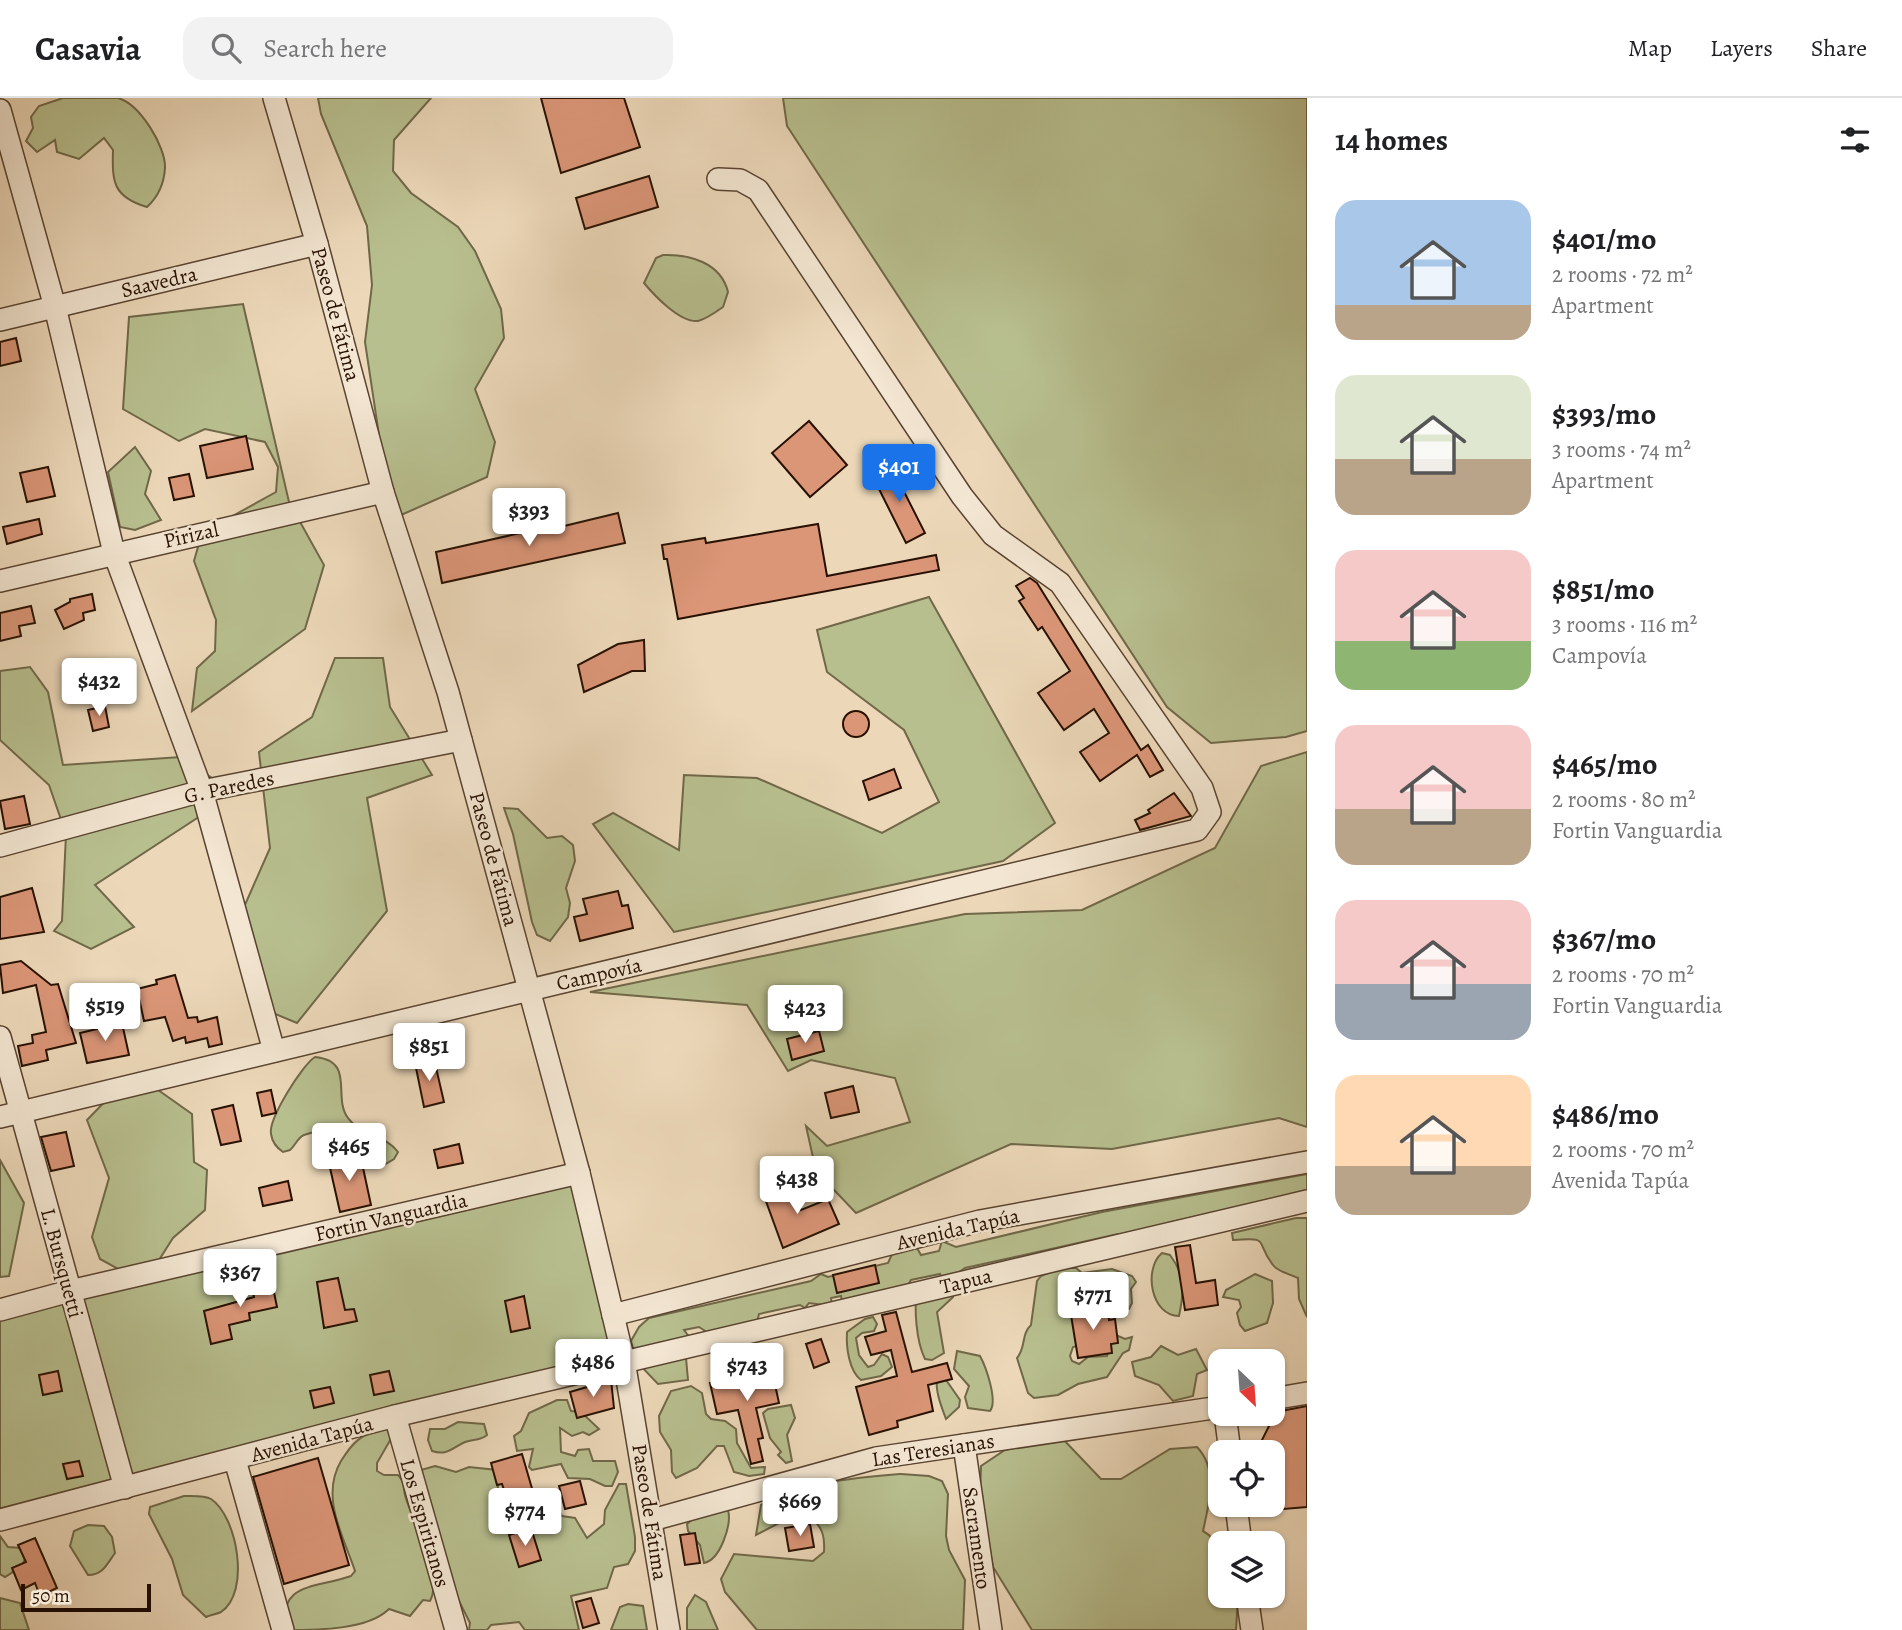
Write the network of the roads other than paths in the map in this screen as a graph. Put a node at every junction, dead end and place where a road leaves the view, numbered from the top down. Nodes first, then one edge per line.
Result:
1 (275, 98) edge
2 (0, 110) edge
3 (718, 179) dead end
4 (317, 244) junction
5 (55, 307) junction
6 (0, 320) edge
7 (383, 492) junction
8 (114, 553) junction
9 (0, 581) edge
10 (461, 740) junction
11 (202, 791) junction
12 (0, 846) edge
13 (529, 990) junction
14 (0, 1037) edge
15 (274, 1051) junction
16 (10, 1114) edge
17 (1307, 1162) edge
18 (579, 1173) junction
19 (1307, 1201) edge
20 (70, 1291) junction
21 (0, 1310) edge
22 (613, 1315) junction
23 (624, 1361) junction
24 (1307, 1393) edge
25 (1285, 1397) edge
26 (1208, 1409) edge
27 (395, 1416) junction
28 (964, 1446) junction
29 (235, 1460) junction
30 (124, 1489) junction
31 (0, 1520) edge
32 (652, 1520) junction
33 (1249, 1608) edge
34 (283, 1630) edge
35 (456, 1630) edge
36 (669, 1630) edge
37 (991, 1630) edge
38 (1252, 1630) edge

1 - 4 street, Paseo de Fátima
2 - 5 street
3 - 13 street, Campovía
4 - 5 street, Saavedra
4 - 7 street, Paseo de Fátima
5 - 6 street, Saavedra
5 - 8 street
7 - 8 street, Pirizal
7 - 10 street, Paseo de Fátima
8 - 9 street, Pirizal
8 - 11 street
10 - 11 street, G. Paredes
10 - 13 street, Paseo de Fátima
11 - 12 street, G. Paredes
11 - 15 street
13 - 15 street, Campovía
13 - 18 street, Paseo de Fátima
14 - 16 street, L. Bursquetti
15 - 16 street, Campovía
16 - 20 street, L. Bursquetti
17 - 22 street, Avenida Tapúa
18 - 20 street, Fortin Vanguardia
18 - 22 street, Paseo de Fátima
19 - 23 street, Tapua
20 - 21 street, Fortin Vanguardia
20 - 30 street, L. Bursquetti
22 - 23 street, Paseo de Fátima
23 - 27 street, Avenida Tapúa
23 - 32 street, Paseo de Fátima
24 - 25 street
26 - 28 street, Las Teresianas
27 - 29 street, Avenida Tapúa
27 - 35 street, Los Espiritanos
28 - 32 street, Las Teresianas
28 - 37 street, Sacramento
29 - 30 street, Avenida Tapúa
29 - 34 street
30 - 31 street, Avenida Tapúa
32 - 36 street, Paseo de Fátima
33 - 38 street

